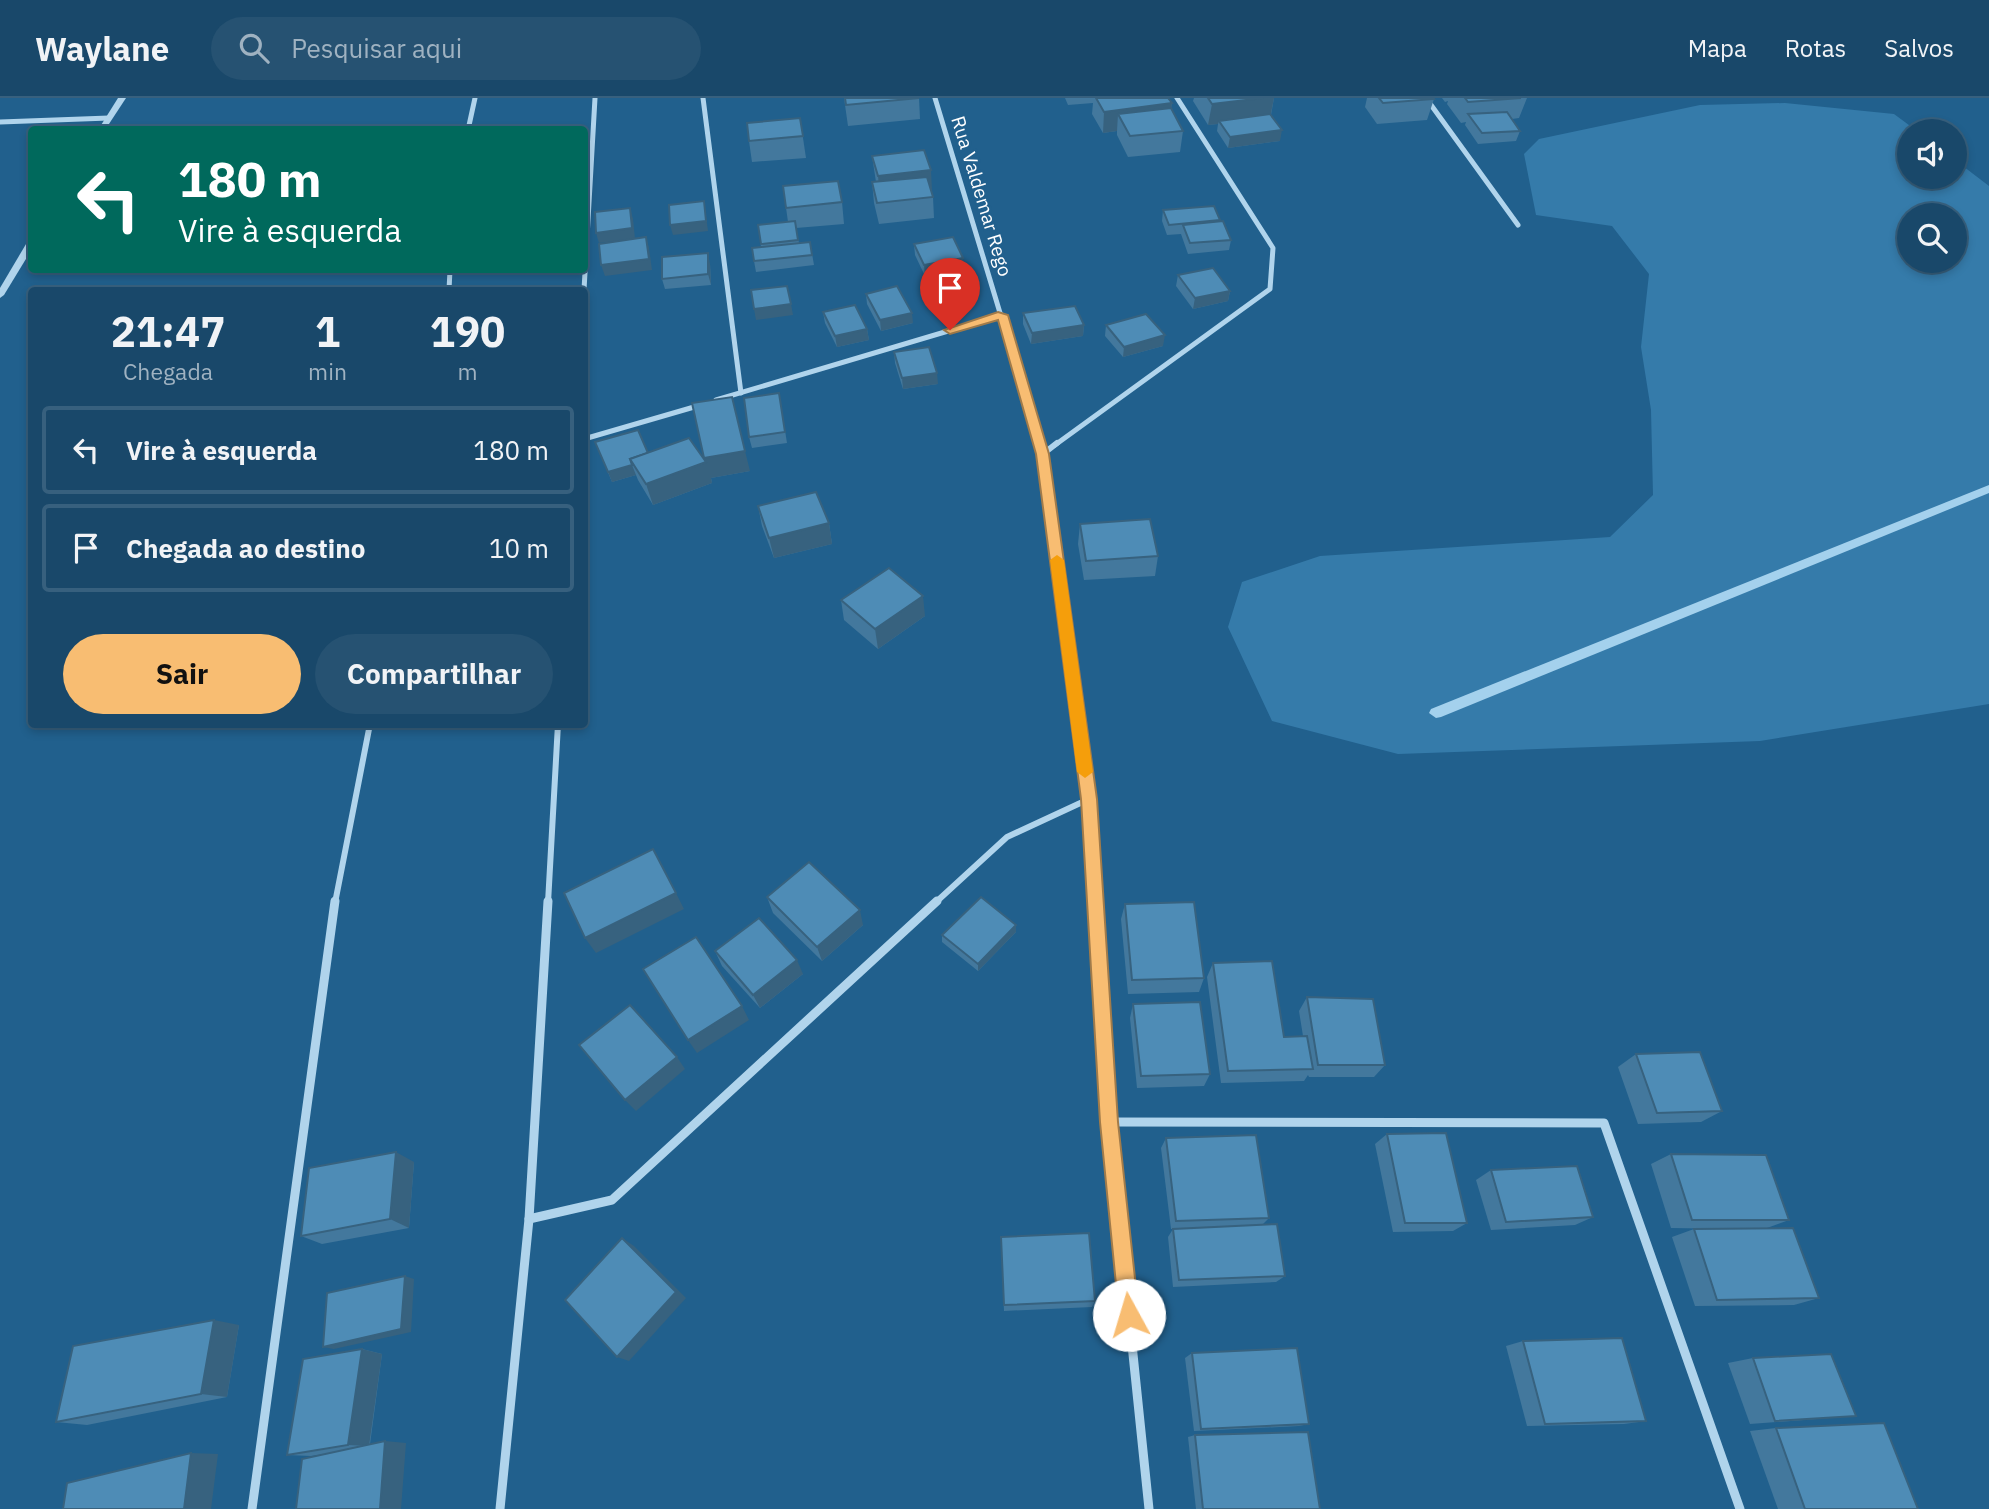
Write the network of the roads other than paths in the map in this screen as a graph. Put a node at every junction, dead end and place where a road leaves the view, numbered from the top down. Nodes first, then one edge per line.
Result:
1 (122, 98) edge
2 (475, 98) edge
3 (595, 98) edge
4 (703, 98) edge
5 (935, 98) edge
6 (1177, 98) edge
7 (1426, 98) edge
8 (109, 118) junction
9 (0, 122) edge
10 (104, 126) edge
11 (469, 126) edge
12 (588, 220) edge
13 (1518, 225) dead end
14 (28, 248) edge
15 (0, 295) edge
16 (1002, 315) junction
17 (741, 393) junction
18 (588, 438) edge
19 (1043, 454) junction
20 (369, 728) edge
21 (558, 728) edge
22 (1089, 799) junction
23 (1109, 1122) junction
24 (529, 1219) junction
25 (251, 1509) edge
26 (500, 1509) edge
27 (1149, 1509) edge
28 (1740, 1509) edge

1 - 8 street
2 - 11 street
3 - 12 street
4 - 17 street
5 - 16 street, Rua Valdemar Rego
6 - 19 street
7 - 13 street
8 - 9 street
8 - 10 street
14 - 15 street
16 - 17 street
16 - 19 street, Rua Valdemar Rego
17 - 18 street
19 - 22 street, Rua Valdemar Rego
20 - 25 street
21 - 24 street
22 - 23 street, Rua Valdemar Rego
22 - 24 street
23 - 27 street, Rua Valdemar Rego
23 - 28 street
24 - 26 street

